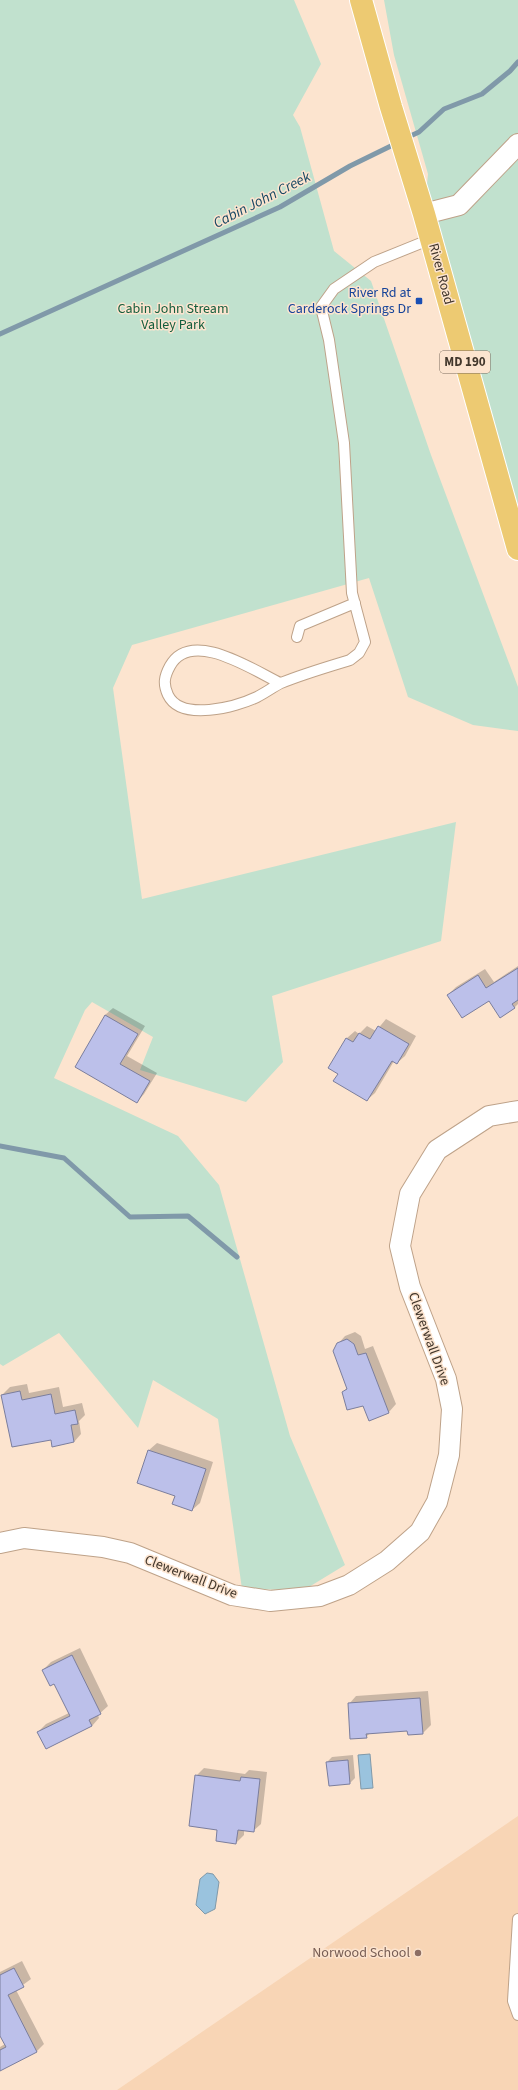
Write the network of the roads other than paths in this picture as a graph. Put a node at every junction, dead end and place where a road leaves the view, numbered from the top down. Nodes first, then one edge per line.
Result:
1 (361, 0) edge
2 (518, 144) edge
3 (424, 214) junction
4 (431, 240) junction
5 (518, 549) edge
6 (355, 603) junction
7 (297, 637) dead end
8 (280, 683) junction
9 (518, 1111) edge
10 (0, 1543) edge
11 (518, 1919) edge
12 (518, 2016) edge

1 - 3 main road, River Road / MD 190
2 - 3 street
3 - 4 main road, River Road / MD 190
4 - 5 main road, River Road / MD 190
4 - 6 lane
6 - 7 lane
6 - 8 lane
8 - 8 lane
9 - 10 street, Clewerwall Drive
11 - 12 lane

